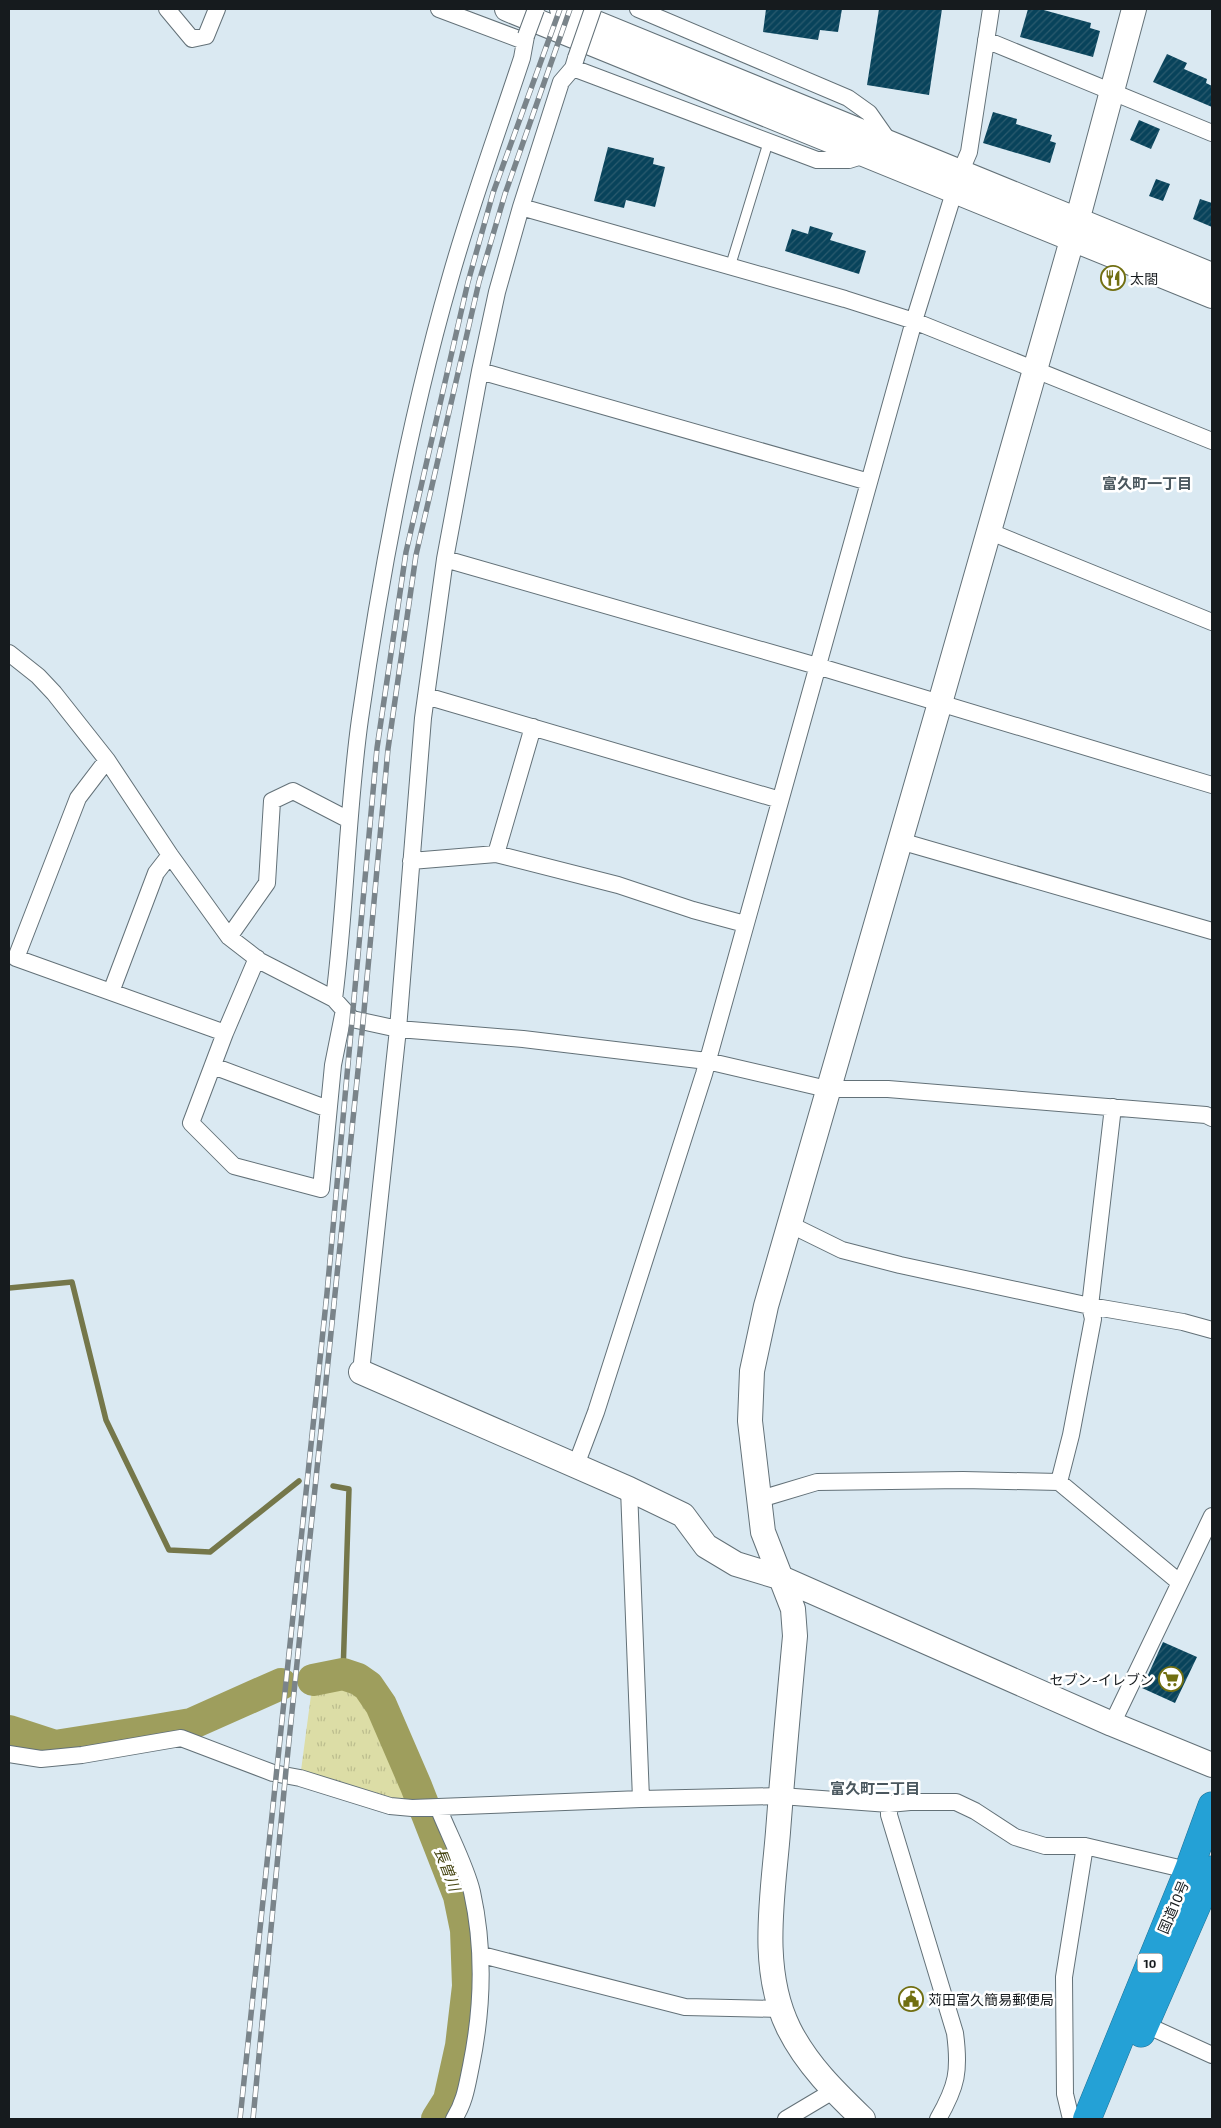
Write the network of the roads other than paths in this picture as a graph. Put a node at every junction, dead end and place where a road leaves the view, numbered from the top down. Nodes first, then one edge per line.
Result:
1 (167, 9) edge
2 (218, 9) edge
3 (440, 9) edge
4 (507, 9) edge
5 (536, 9) edge
6 (562, 9) edge
7 (593, 9) edge
8 (638, 9) edge
9 (991, 9) edge
10 (1134, 9) edge
11 (525, 38) junction
12 (986, 40) junction
13 (575, 63) junction
14 (1112, 92) junction
15 (1212, 133) edge
16 (768, 143) junction
17 (892, 144) junction
18 (865, 155) junction
19 (958, 182) junction
20 (521, 207) junction
21 (1074, 229) junction
22 (730, 267) junction
23 (1212, 275) edge
24 (1212, 296) edge
25 (914, 321) junction
26 (1035, 369) junction
27 (480, 371) junction
28 (1212, 441) edge
29 (869, 482) junction
30 (988, 531) junction
31 (445, 559) junction
32 (1212, 622) edge
33 (9, 653) edge
34 (817, 666) junction
35 (426, 696) junction
36 (940, 703) junction
37 (533, 727) junction
38 (106, 760) junction
39 (1212, 785) edge
40 (780, 800) junction
41 (349, 820) junction
42 (900, 841) junction
43 (496, 854) junction
44 (170, 855) junction
45 (411, 861) junction
46 (745, 924) junction
47 (1212, 931) edge
48 (228, 936) junction
49 (257, 958) junction
50 (111, 992) junction
51 (339, 1004) junction
52 (398, 1029) junction
53 (225, 1033) junction
54 (707, 1060) junction
55 (213, 1066) junction
56 (827, 1089) junction
57 (1113, 1107) junction
58 (328, 1109) junction
59 (1212, 1118) edge
60 (789, 1224) junction
61 (1090, 1306) junction
62 (1212, 1330) edge
63 (361, 1372) joint
64 (576, 1465) junction
65 (1059, 1482) junction
66 (630, 1489) junction
67 (757, 1500) junction
68 (1212, 1516) edge
69 (779, 1578) junction
70 (1179, 1582) junction
71 (1112, 1724) junction
72 (9, 1754) edge
73 (1212, 1765) edge
74 (781, 1796) junction
75 (640, 1799) junction
76 (889, 1804) junction
77 (1212, 1806) edge
78 (435, 1808) junction
79 (1085, 1846) junction
80 (1204, 1872) edge
81 (482, 1955) junction
82 (781, 2009) junction
83 (1144, 2024) junction
84 (1212, 2055) edge
85 (833, 2091) junction
86 (454, 2119) edge
87 (786, 2119) edge
88 (863, 2119) edge
89 (938, 2119) edge
90 (1071, 2119) edge
91 (1087, 2119) edge
92 (1106, 2119) edge

1 - 2 street
3 - 11 street
4 - 18 street
5 - 11 street, bridge
6 - 17 street
7 - 13 street, bridge
8 - 17 street
9 - 12 street
10 - 14 street
11 - 41 street
12 - 14 street
12 - 19 street
13 - 16 street
13 - 20 street
14 - 15 street
14 - 21 street
16 - 18 street
16 - 22 lane
17 - 19 street
18 - 19 street
19 - 21 street
19 - 25 street
20 - 22 street
20 - 27 street
21 - 23 street
21 - 24 street
21 - 26 street
22 - 25 street
25 - 26 street
25 - 29 street
26 - 28 street
26 - 30 street
27 - 29 street
27 - 31 street
29 - 34 street
30 - 32 street
30 - 36 street
31 - 34 street
31 - 35 street
33 - 38 street
34 - 36 street
34 - 40 street
35 - 37 street
35 - 45 street
36 - 39 street
36 - 42 street
37 - 40 street
37 - 43 street
38 - 44 street
38 - 50 street
40 - 46 street
41 - 48 street
41 - 51 street
42 - 47 street
42 - 56 street
43 - 45 street
43 - 46 street
44 - 48 street
44 - 50 street
45 - 52 street
46 - 54 street
48 - 49 street
49 - 51 street
49 - 53 street
50 - 53 street
51 - 52 street
51 - 58 street
52 - 54 street
52 - 63 street
53 - 55 street
54 - 56 street
54 - 64 street
55 - 58 street
55 - 58 street
56 - 57 street
56 - 60 street
57 - 59 street
57 - 61 street
60 - 61 street
60 - 67 street
61 - 62 street
61 - 65 street
63 - 64 street
64 - 66 street
65 - 67 street
65 - 70 street
66 - 69 street
66 - 75 street
67 - 69 street
68 - 70 street
69 - 71 street
69 - 74 street
70 - 71 street
71 - 73 street
72 - 78 street
74 - 75 street
74 - 76 street
74 - 82 street
75 - 78 street
76 - 79 street
76 - 89 street
77 - 80 highway, 国道10号 / 10
78 - 81 street
79 - 80 street
79 - 90 street
80 - 83 highway, 国道10号 / 10
80 - 91 highway, 国道10号 / 10
81 - 82 street
81 - 86 street
82 - 85 street
83 - 84 street
83 - 92 highway, 国道10号 / 10
85 - 87 street
85 - 88 street

